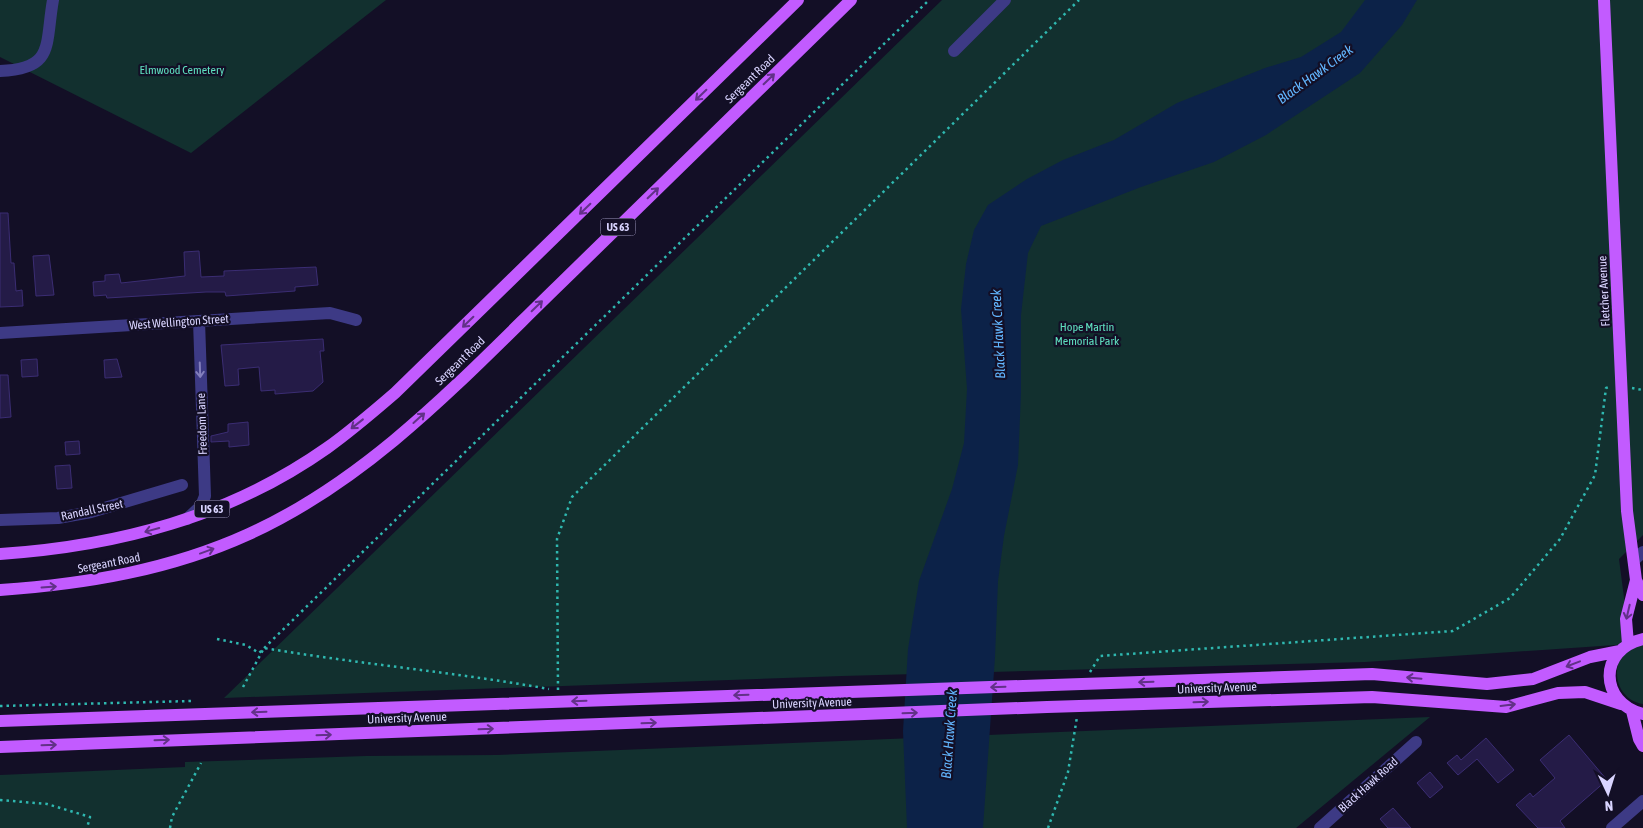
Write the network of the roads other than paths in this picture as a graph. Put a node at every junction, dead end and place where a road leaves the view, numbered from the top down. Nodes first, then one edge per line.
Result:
1 (53, 0) edge
2 (798, 0) edge
3 (851, 0) edge
4 (1005, 0) edge
5 (1604, 0) edge
6 (954, 51) dead end
7 (0, 71) edge
8 (356, 320) dead end
9 (199, 321) junction
10 (0, 333) edge
11 (182, 485) dead end
12 (0, 520) edge
13 (186, 520) junction
14 (0, 554) edge
15 (1638, 556) edge
16 (1636, 580) junction
17 (0, 590) edge
18 (1643, 595) edge
19 (1643, 638) edge
20 (1624, 648) junction
21 (1632, 710) edge
22 (0, 721) edge
23 (1416, 742) dead end
24 (1643, 746) edge
25 (0, 747) edge
26 (1643, 802) edge
27 (1320, 828) edge
28 (1612, 828) edge

1 - 7 street
2 -> 13 main road, Sergeant Road / US 63
17 -> 3 main road, Sergeant Road / US 63
4 - 6 street
5 - 15 main road, Fletcher Avenue
8 - 9 street, West Wellington Street
9 - 10 street, West Wellington Street
9 -> 13 street, Freedom Lane
11 - 12 street, Randall Street
13 -> 14 main road, Sergeant Road / US 63
15 - 16 main road, Fletcher Avenue
16 - 18 main road, Fletcher Avenue
16 -> 20 main road, Fletcher Avenue
19 - 20 main road, University Avenue
20 - 21 main road
20 -> 22 main road, University Avenue
21 - 24 main road
25 -> 21 main road, University Avenue
23 - 27 street, Black Hawk Road
26 - 28 street

